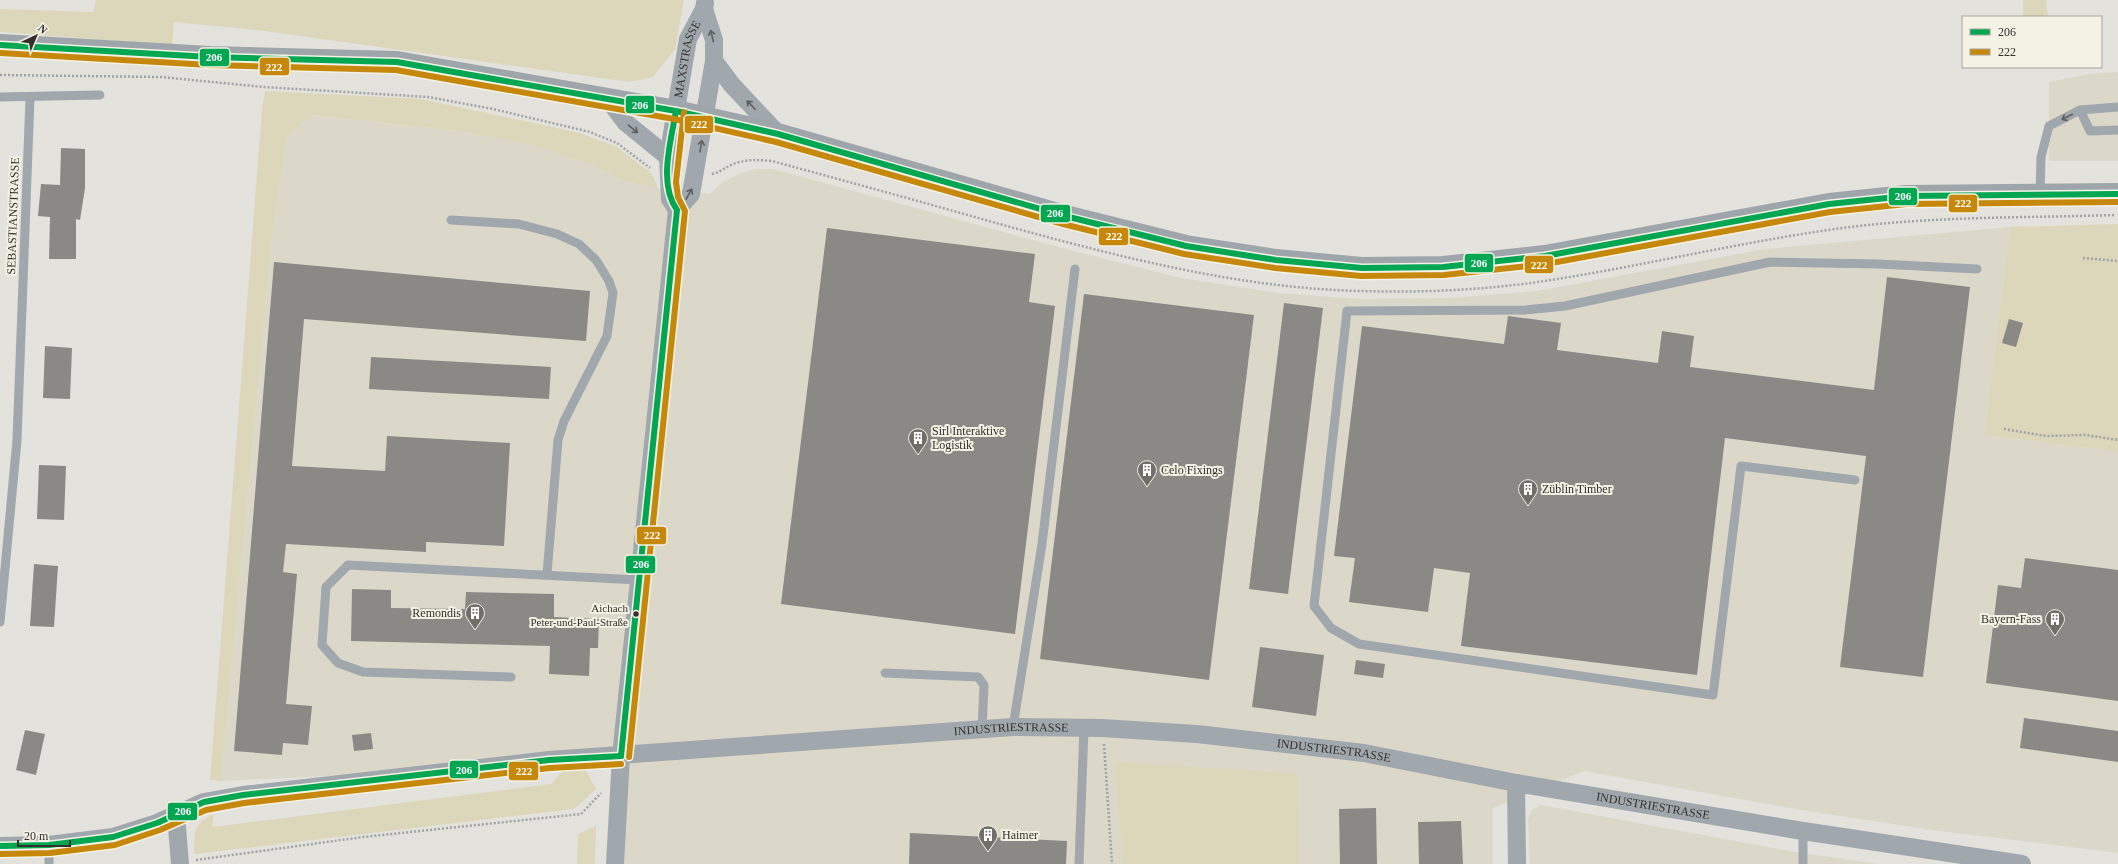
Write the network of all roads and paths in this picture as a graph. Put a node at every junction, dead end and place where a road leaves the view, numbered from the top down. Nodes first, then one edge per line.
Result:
1 (704, 4) edge
2 (0, 45) edge
3 (714, 61) junction
4 (0, 75) edge
5 (100, 95) dead end
6 (0, 97) edge
7 (30, 98) junction
8 (608, 99) junction
9 (2118, 107) edge
10 (2080, 110) junction
11 (676, 111) junction
12 (705, 116) junction
13 (2118, 130) edge
14 (778, 134) junction
15 (668, 165) junction
16 (696, 175) junction
17 (2118, 194) edge
18 (2040, 195) junction
19 (677, 210) junction
20 (2118, 215) edge
21 (451, 220) dead end
22 (2083, 258) dead end
23 (2118, 261) edge
24 (1075, 269) dead end
25 (1977, 269) dead end
26 (2004, 429) dead end
27 (2118, 440) edge
28 (1855, 480) dead end
29 (547, 574) junction
30 (638, 580) junction
31 (0, 622) edge
32 (885, 673) dead end
33 (511, 677) dead end
34 (1013, 727) junction
35 (1084, 728) junction
36 (1102, 728) junction
37 (982, 729) junction
38 (621, 764) junction
39 (1516, 783) junction
40 (176, 815) junction
41 (1803, 831) junction
42 (49, 845) junction
43 (0, 846) edge
44 (180, 863) edge
45 (49, 864) edge
46 (615, 864) edge
47 (1079, 864) edge
48 (1112, 864) edge
49 (1517, 864) edge
50 (1803, 864) edge
51 (2022, 864) edge

3 -> 1 street, MAXSTRASSE
1 - 11 street, MAXSTRASSE
2 - 8 main road
3 - 12 street, MAXSTRASSE
14 -> 3 street, MAXSTRASSE
4 - 15 path
5 - 7 lane
6 - 7 lane
7 - 31 lane, SEBASTIANSTRASSE
8 - 11 main road
8 -> 15 street
9 - 10 lane
10 - 13 lane
10 -> 18 lane
11 - 12 main road
11 - 15 street, MAXSTRASSE
12 - 14 main road
16 -> 12 street, MAXSTRASSE
14 - 18 main road
15 - 19 street, MAXSTRASSE
19 -> 16 street, MAXSTRASSE
16 - 20 path
17 - 18 main road
19 - 30 street
21 - 29 lane
22 - 23 path
24 - 34 lane
25 - 28 lane
26 - 27 path
29 - 30 lane
29 - 33 lane
30 - 38 street
32 - 37 lane
34 - 35 street, INDUSTRIESTRASSE
34 - 37 street, INDUSTRIESTRASSE
35 - 36 street, INDUSTRIESTRASSE
35 - 47 lane
36 - 39 street, INDUSTRIESTRASSE
36 - 48 path
37 - 38 street, INDUSTRIESTRASSE
38 - 40 street, INDUSTRIESTRASSE
38 - 44 path
38 - 46 street
39 - 41 street, INDUSTRIESTRASSE
39 - 49 street
40 - 42 street, INDUSTRIESTRASSE
40 - 44 street
41 - 50 lane
41 - 51 street, INDUSTRIESTRASSE
42 - 43 street, INDUSTRIESTRASSE
42 - 45 lane

